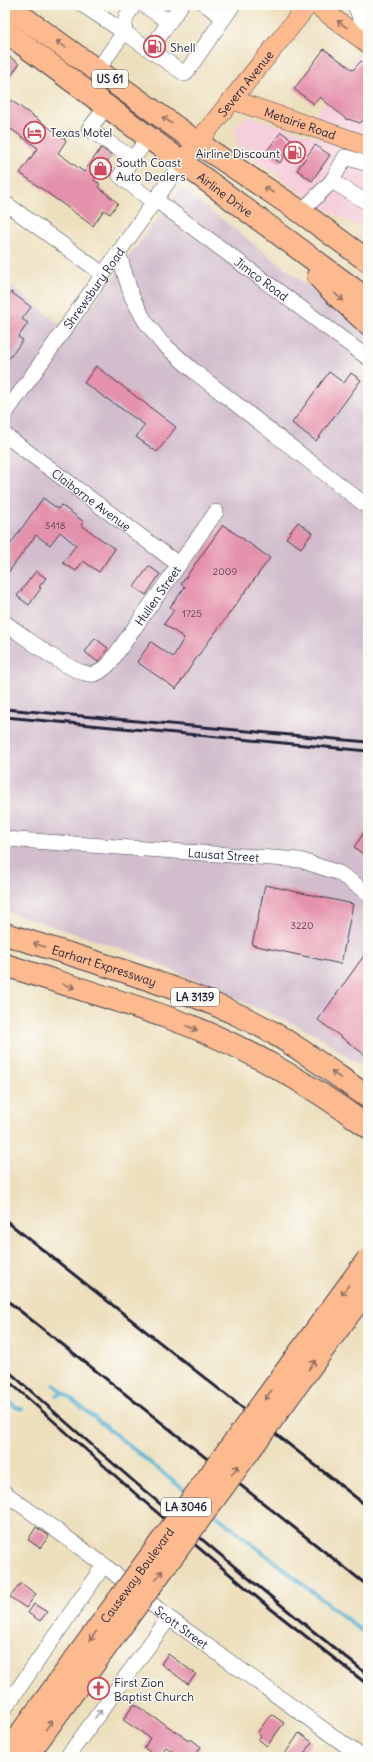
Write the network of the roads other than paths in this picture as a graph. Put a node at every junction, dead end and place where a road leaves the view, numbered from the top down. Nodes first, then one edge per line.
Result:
1 (83, 5) edge
2 (134, 5) edge
3 (144, 5) edge
4 (181, 5) edge
5 (206, 5) edge
6 (233, 5) edge
7 (308, 5) edge
8 (316, 5) edge
9 (355, 5) edge
10 (18, 9) edge
11 (224, 18) junction
12 (169, 22) junction
13 (368, 24) edge
14 (124, 32) junction
15 (7, 35) edge
16 (368, 44) edge
17 (150, 50) junction
18 (97, 70) junction
19 (232, 100) junction
20 (107, 106) junction
21 (149, 137) junction
22 (198, 143) junction
23 (356, 148) edge
24 (133, 159) junction
25 (182, 162) junction
26 (368, 164) edge
27 (332, 181) junction
28 (156, 200) junction
29 (5, 203) edge
30 (368, 203) edge
31 (301, 212) junction
32 (284, 238) junction
33 (368, 242) edge
34 (118, 252) junction
35 (368, 260) edge
36 (103, 274) junction
37 (368, 300) edge
38 (368, 324) edge
39 (368, 358) edge
40 (6, 409) edge
41 (5, 434) edge
42 (368, 507) edge
43 (216, 512) dead end
44 (178, 564) junction
45 (5, 623) edge
46 (5, 839) edge
47 (368, 893) edge
48 (5, 934) edge
49 (5, 965) edge
50 (368, 1097) edge
51 (368, 1127) edge
52 (368, 1258) edge
53 (368, 1288) edge
54 (5, 1493) edge
55 (104, 1565) junction
56 (169, 1618) junction
57 (5, 1707) edge
58 (5, 1755) edge
59 (71, 1755) edge
60 (26, 1757) edge
61 (362, 1757) edge

1 - 14 street
2 - 14 street
3 - 12 street
4 - 12 street
5 - 11 street
6 - 11 street
7 - 19 main road, Severn Avenue
16 -> 8 main road
9 - 13 street
18 -> 10 highway, US 61
11 - 17 street
12 - 17 street
14 - 17 street
14 - 18 street
15 - 20 highway, Airline Drive / US 61
22 -> 18 highway, US 61
19 - 22 main road, Severn Avenue
19 - 23 main road, Metairie Road
20 - 21 highway, Airline Drive / US 61
20 - 24 street
21 - 24 street
21 - 25 highway, Airline Drive / US 61
22 - 25 main road, Severn Avenue
31 -> 22 highway, US 61
23 - 26 street
23 - 27 street
24 - 28 street, Jimco Road
25 - 28 street, Shrewsbury Road
25 - 32 highway, Airline Drive / US 61
27 - 30 street
27 - 31 street
28 - 34 street, Shrewsbury Road
28 - 39 street, Jimco Road
29 - 36 street
31 - 33 highway
31 - 35 highway, US 61
32 - 37 highway, Airline Drive / US 61
32 -> 38 highway
34 - 36 street, Shrewsbury Road
34 - 42 street
36 - 40 street, Shrewsbury Road
41 - 44 street, Claiborne Avenue
43 - 44 street, Hullen Street
44 - 45 street, Hullen Street
46 - 47 street, Lausat Street
50 -> 48 highway, Earhart Expressway / LA 3139
49 -> 51 highway, LA 3139
52 -> 58 highway, Causeway Boulevard / LA 3046, bridge
60 -> 53 highway, Causeway Boulevard / LA 3046, bridge
54 - 55 street, Scott Street
55 - 56 street, Scott Street
55 - 57 street
59 -> 56 street
56 - 61 street, Scott Street

